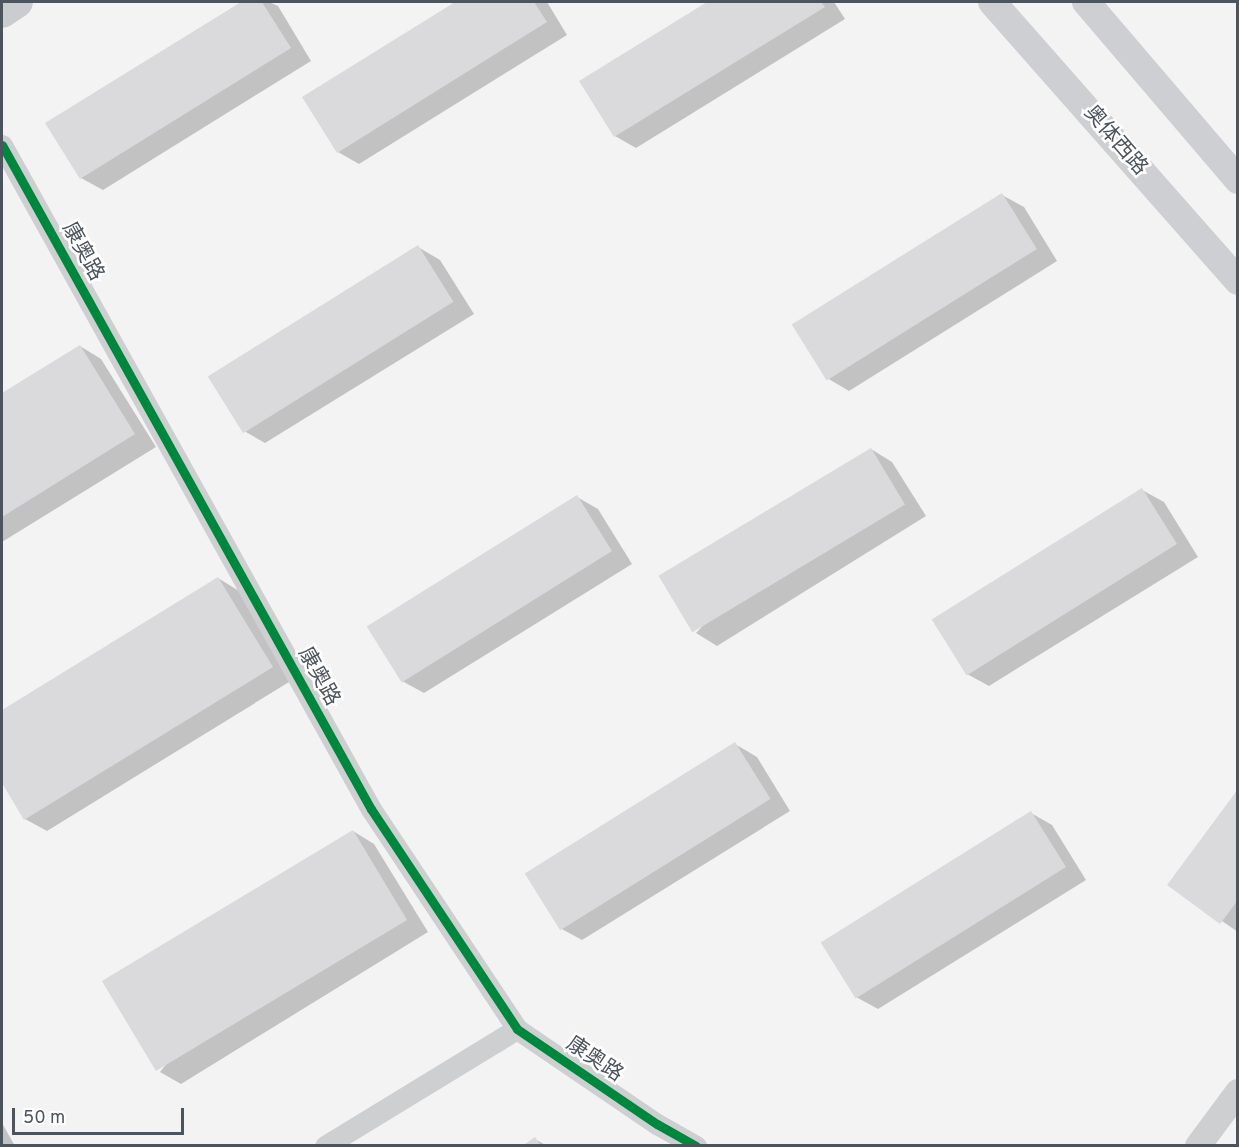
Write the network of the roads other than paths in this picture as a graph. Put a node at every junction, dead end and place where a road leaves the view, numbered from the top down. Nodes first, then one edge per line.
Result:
1 (17, 2) edge
2 (992, 2) edge
3 (1086, 2) edge
4 (2, 12) edge
5 (2, 145) edge
6 (1238, 180) edge
7 (1238, 282) edge
8 (517, 1029) junction
9 (1238, 1092) edge
10 (325, 1146) edge
11 (696, 1146) edge
12 (1198, 1146) edge

1 - 4 main road
2 - 7 main road, 奥体西路
3 - 6 main road
5 - 8 street, 康奥路
8 - 10 street
8 - 11 street, 康奥路
9 - 12 street

